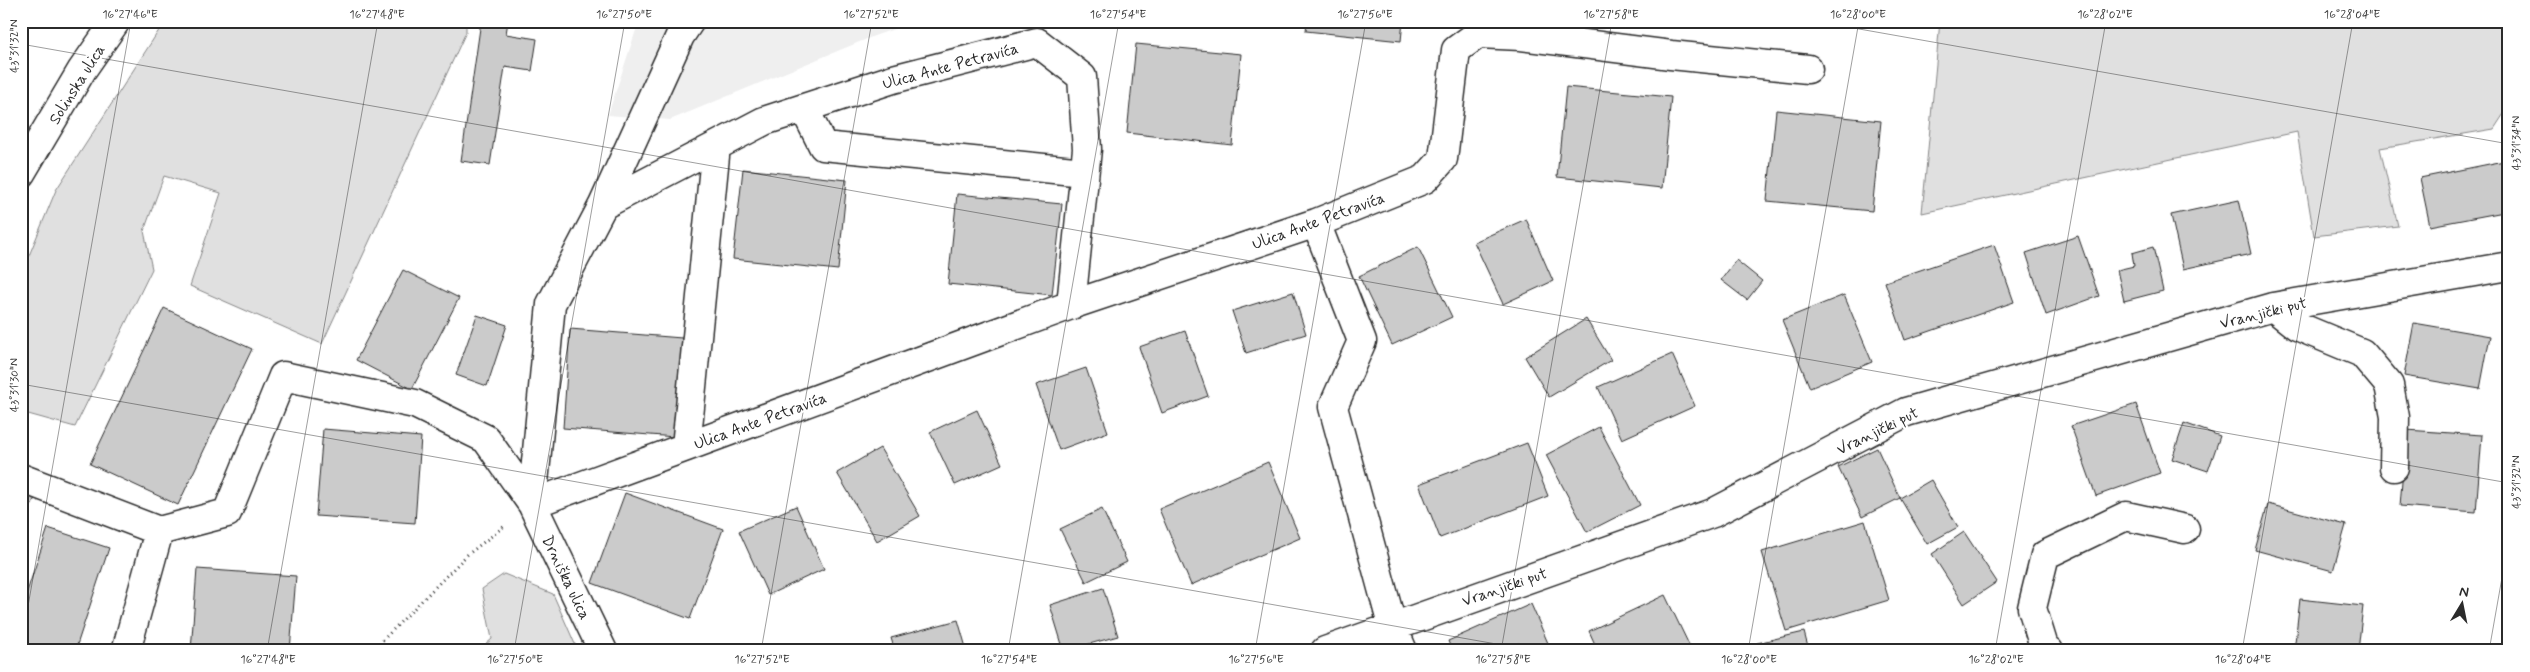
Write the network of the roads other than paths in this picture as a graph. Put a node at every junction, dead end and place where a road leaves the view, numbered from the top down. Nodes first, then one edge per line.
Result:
1 (116, 21) edge
2 (685, 29) edge
3 (1808, 69) dead end
4 (804, 108) junction
5 (716, 146) junction
6 (1084, 172) junction
7 (21, 173) edge
8 (603, 205) junction
9 (1316, 223) junction
10 (2509, 266) edge
11 (1071, 305) junction
12 (2273, 307) junction
13 (686, 447) junction
14 (2394, 468) dead end
15 (21, 478) edge
16 (532, 504) junction
17 (2185, 529) dead end
18 (159, 531) junction
19 (1392, 625) junction
20 (126, 651) edge
21 (603, 651) edge
22 (1325, 651) edge
23 (1403, 651) edge
24 (2049, 651) edge

1 - 7 street, Solinska ulica
2 - 8 street
3 - 9 street, Ulica Ante Petravića
4 - 5 street, Ulica Ante Petravića
4 - 6 street
4 - 6 street, Ulica Ante Petravića
5 - 8 street, Ulica Ante Petravića
5 - 13 street
6 - 11 street, Ulica Ante Petravića
8 - 16 street
9 - 11 street, Ulica Ante Petravića
9 - 19 street
10 - 12 street, Vranjički put
11 - 13 street, Ulica Ante Petravića
12 - 14 street
12 - 19 street, Vranjički put
13 - 16 street, Ulica Ante Petravića
15 - 18 street
16 - 18 street
16 - 21 street, Drniška ulica
17 - 24 street
18 - 20 street
19 - 22 street, Vranjički put
19 - 23 street

